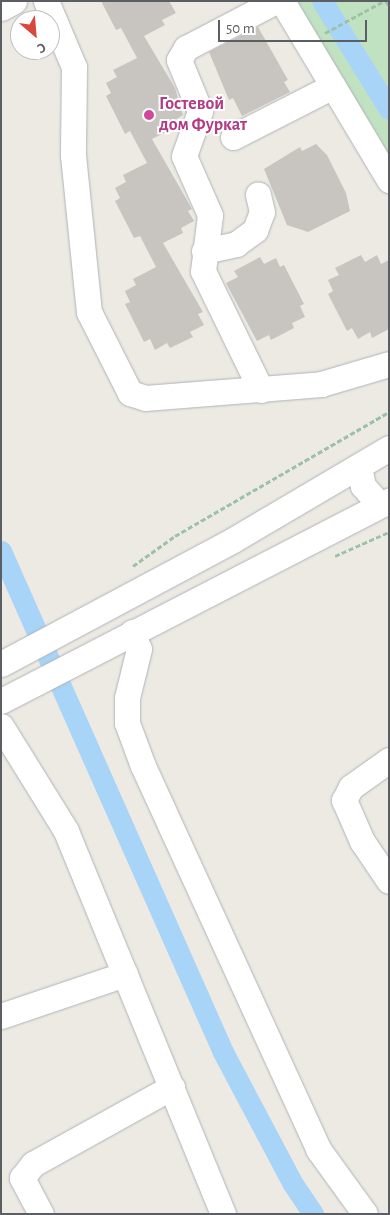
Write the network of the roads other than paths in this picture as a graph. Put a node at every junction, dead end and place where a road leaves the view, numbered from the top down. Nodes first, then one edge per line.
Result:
1 (14, 1) edge
2 (46, 1) edge
3 (276, 1) edge
4 (282, 1) edge
5 (1, 8) edge
6 (333, 86) junction
7 (233, 137) dead end
8 (389, 180) edge
9 (258, 194) dead end
10 (204, 251) junction
11 (389, 364) edge
12 (261, 390) junction
13 (389, 448) edge
14 (359, 466) junction
15 (384, 503) edge
16 (124, 636) junction
17 (2, 663) edge
18 (10, 697) edge
19 (1, 726) edge
20 (389, 760) edge
21 (389, 881) edge
22 (125, 974) junction
23 (1, 1016) edge
24 (172, 1087) junction
25 (40, 1214) edge
26 (223, 1214) edge
27 (365, 1214) edge

1 - 5 street
2 - 12 street
3 - 10 street
4 - 6 street
6 - 7 street
6 - 8 street
9 - 10 street
10 - 12 street
11 - 12 street
13 - 14 street
14 - 15 street
14 - 17 street
15 - 16 street
16 - 18 street
16 - 27 street
19 - 22 street
20 - 21 street
22 - 23 street
22 - 24 street
24 - 25 street
24 - 26 street

